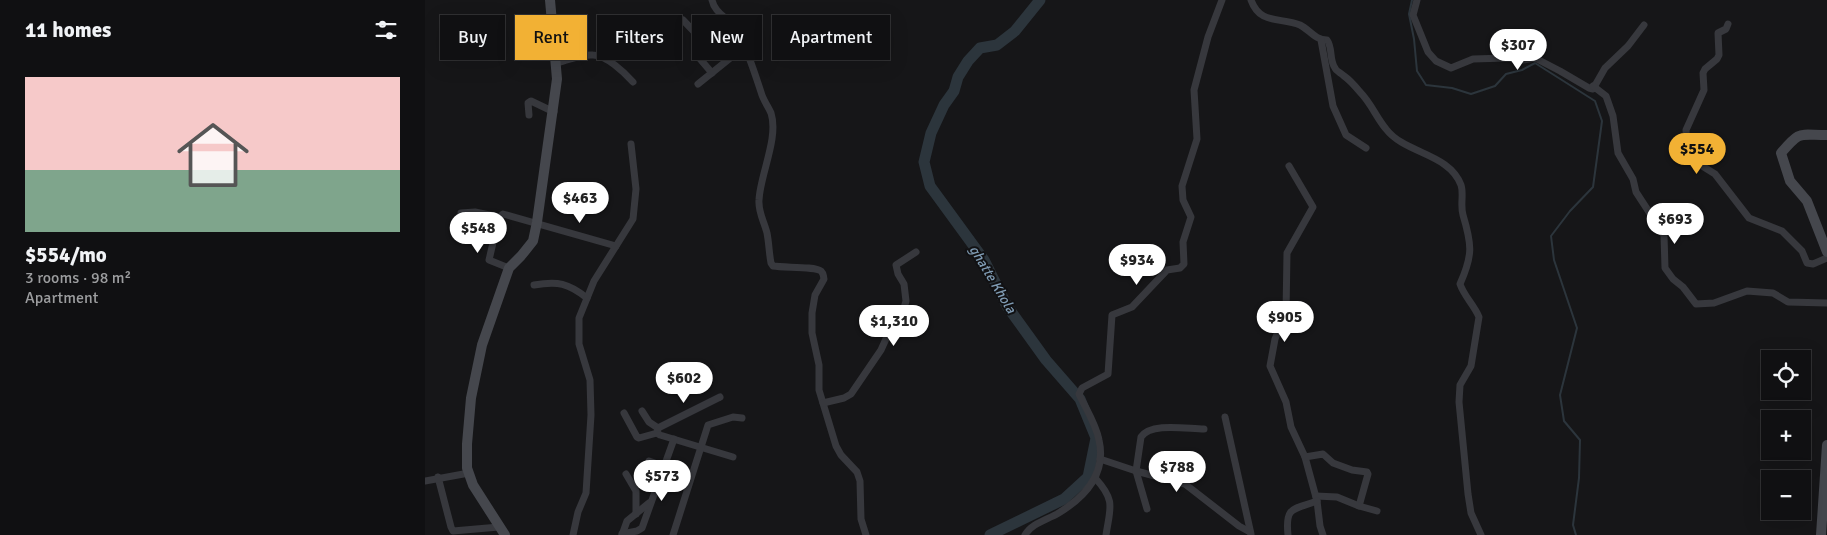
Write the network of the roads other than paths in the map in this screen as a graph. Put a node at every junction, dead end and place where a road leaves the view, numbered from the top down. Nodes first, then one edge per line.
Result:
1 (550, 0) edge
2 (712, 0) edge
3 (1222, 0) edge
4 (1251, 0) edge
5 (1417, 0) edge
6 (722, 15) edge
7 (683, 20) dead end
8 (1728, 24) dead end
9 (1644, 25) dead end
10 (1321, 40) junction
11 (728, 60) edge
12 (749, 60) edge
13 (557, 63) junction
14 (711, 73) junction
15 (633, 82) dead end
16 (698, 84) dead end
17 (1593, 86) junction
18 (554, 112) junction
19 (529, 115) dead end
20 (1827, 135) edge
21 (631, 144) dead end
22 (1366, 148) dead end
23 (1289, 166) dead end
24 (461, 213) dead end
25 (499, 217) junction
26 (537, 222) junction
27 (616, 246) junction
28 (916, 252) dead end
29 (1827, 252) edge
30 (1827, 258) edge
31 (509, 268) junction
32 (534, 285) dead end
33 (587, 298) junction
34 (1827, 303) edge
35 (720, 397) dead end
36 (823, 403) junction
37 (642, 411) dead end
38 (623, 412) dead end
39 (1225, 417) dead end
40 (742, 418) dead end
41 (1204, 429) dead end
42 (658, 430) junction
43 (674, 438) junction
44 (1827, 445) edge
45 (702, 446) junction
46 (733, 457) dead end
47 (1305, 457) junction
48 (1100, 459) junction
49 (649, 461) dead end
50 (663, 466) junction
51 (1135, 471) junction
52 (469, 473) junction
53 (626, 474) dead end
54 (439, 477) junction
55 (1096, 479) junction
56 (425, 481) edge
57 (1317, 498) junction
58 (649, 503) junction
59 (1359, 506) junction
60 (1147, 509) dead end
61 (1377, 511) dead end
62 (636, 514) junction
63 (502, 531) edge
64 (1823, 531) edge
65 (1251, 534) edge
66 (573, 535) edge
67 (622, 535) edge
68 (673, 535) edge
69 (865, 535) edge
70 (1025, 535) edge
71 (1106, 535) edge
72 (1288, 535) edge
73 (1323, 535) edge
74 (1481, 535) edge

1 - 13 street
2 - 6 street
3 - 48 street
4 - 10 street
5 - 17 street
7 - 14 street
8 - 30 street
9 - 17 street
10 - 22 street
10 - 74 street
11 - 14 street
12 - 36 street
13 - 15 street
13 - 18 street
14 - 16 street
17 - 34 street
18 - 19 street
18 - 26 street
20 - 29 street
21 - 27 street
23 - 47 street
24 - 25 street
25 - 26 street
25 - 31 street
26 - 27 street
26 - 31 street
27 - 33 street
28 - 36 street
31 - 52 street
32 - 33 street
33 - 66 street
35 - 42 street
36 - 69 street
37 - 42 street
38 - 42 street
39 - 65 street
40 - 45 street
41 - 51 street
42 - 43 street
43 - 45 street
43 - 50 street
44 - 64 street
45 - 46 street
45 - 68 street
47 - 57 street
47 - 59 street
48 - 51 street
48 - 55 street
49 - 50 street
50 - 58 street
51 - 60 street
51 - 65 street
52 - 54 street
52 - 63 street
53 - 62 street
54 - 56 street
54 - 63 street
55 - 70 street
55 - 71 street
57 - 59 street
57 - 72 street
57 - 73 street
58 - 62 street
58 - 67 street
59 - 61 street
62 - 67 street

